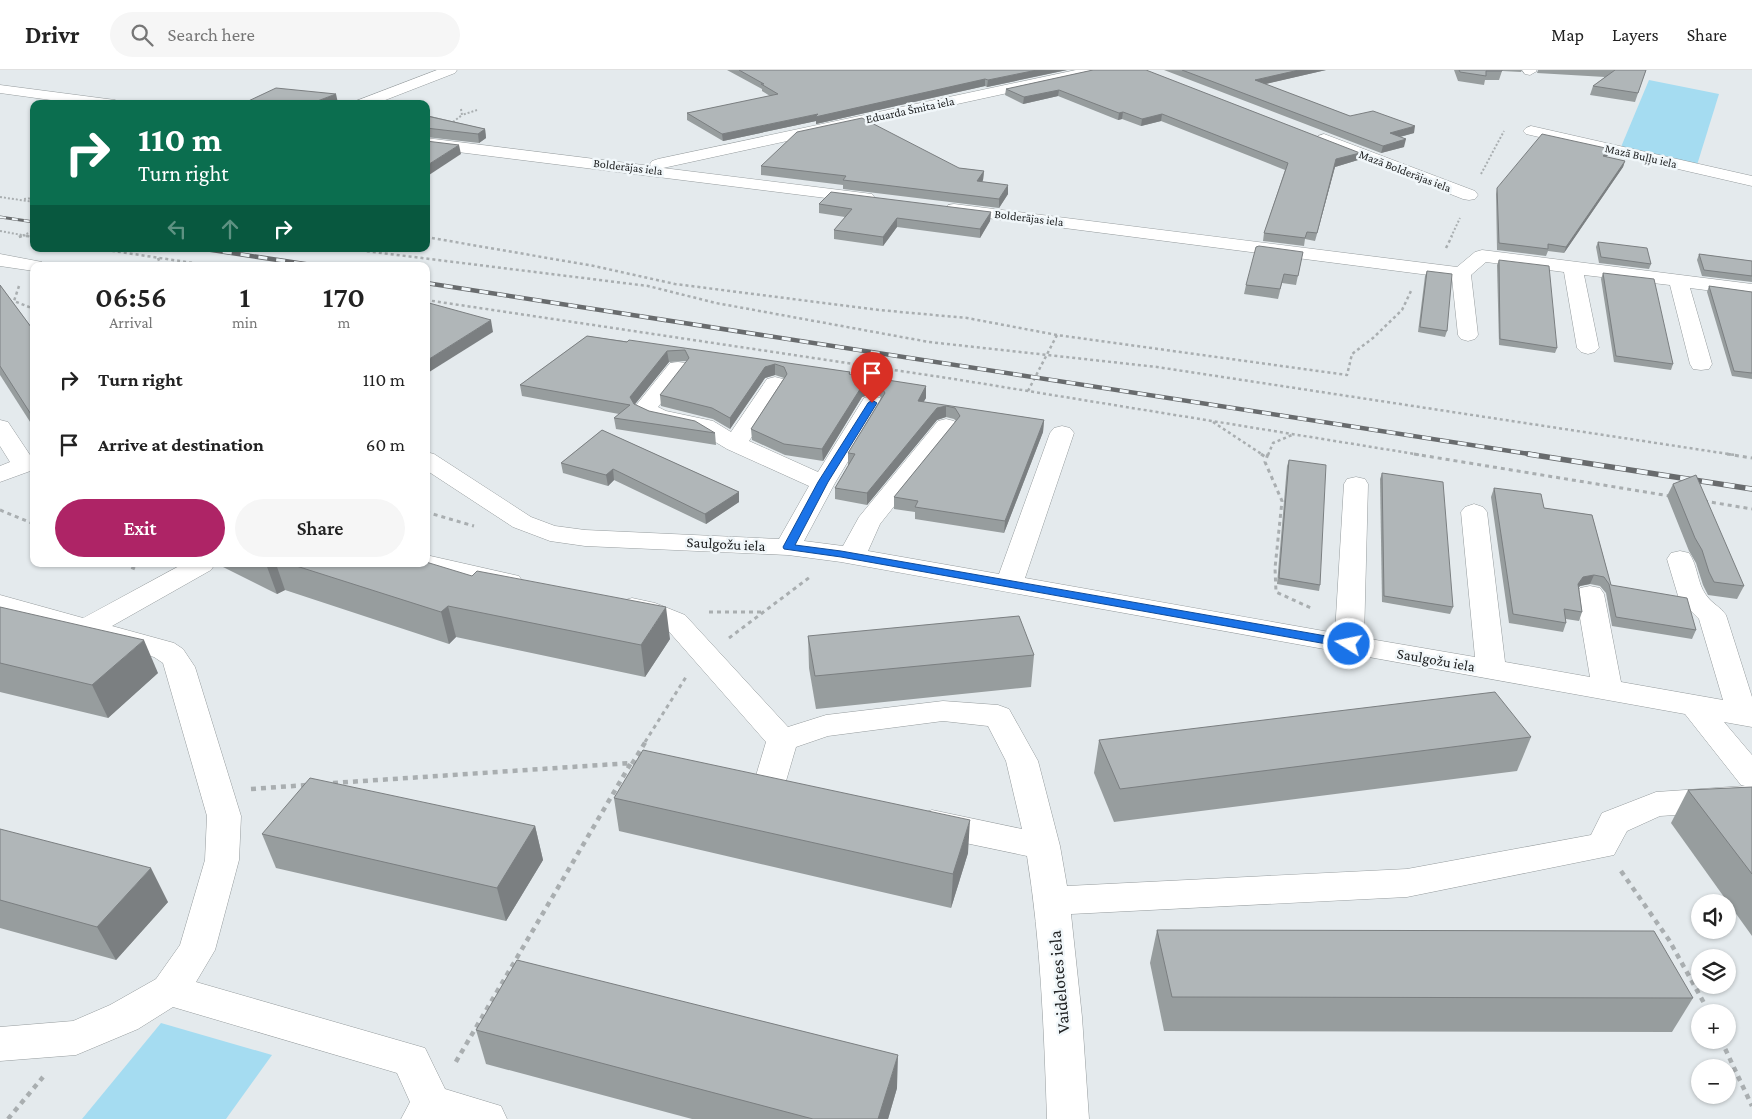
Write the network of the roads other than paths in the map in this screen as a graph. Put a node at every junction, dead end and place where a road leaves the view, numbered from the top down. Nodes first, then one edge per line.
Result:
1 (450, 70) edge
2 (1095, 70) edge
3 (0, 89) edge
4 (84, 100) edge
5 (371, 100) edge
6 (1531, 131) dead end
7 (1309, 134) edge
8 (430, 143) edge
9 (637, 168) junction
10 (1752, 181) edge
11 (1469, 196) dead end
12 (883, 200) edge
13 (942, 207) edge
14 (0, 260) edge
15 (30, 265) edge
16 (1573, 267) junction
17 (1461, 273) junction
18 (1678, 280) junction
19 (1752, 290) edge
20 (1468, 335) dead end
21 (1588, 348) dead end
22 (1701, 364) dead end
23 (678, 368) edge
24 (775, 384) dead end
25 (872, 403) dead end
26 (946, 426) dead end
27 (0, 427) edge
28 (1062, 433) dead end
29 (735, 444) junction
30 (430, 462) edge
31 (29, 463) edge
32 (0, 475) edge
33 (823, 482) junction
34 (1356, 484) dead end
35 (1474, 512) dead end
36 (788, 547) junction
37 (852, 556) junction
38 (1680, 558) dead end
39 (430, 564) edge
40 (197, 567) edge
41 (1008, 584) junction
42 (534, 587) edge
43 (1590, 594) dead end
44 (608, 602) edge
45 (0, 604) edge
46 (87, 628) junction
47 (1350, 634) junction
48 (1491, 669) junction
49 (1607, 690) junction
50 (1694, 705) junction
51 (1747, 715) edge
52 (782, 740) junction
53 (1752, 777) edge
54 (1752, 798) edge
55 (825, 801) edge
56 (901, 817) edge
57 (1043, 846) junction
58 (1052, 901) junction
59 (169, 990) junction
60 (0, 1044) edge
61 (426, 1112) edge
62 (486, 1119) edge
63 (1068, 1119) edge

1 - 5 street
2 - 9 street, Eduarda Šmita iela
3 - 4 street
6 - 10 street, Mazā Buļļu iela
7 - 11 street, Mazā Bolderājas iela
8 - 9 street, Bolderājas iela
9 - 12 street, Bolderājas iela
13 - 17 street, Bolderājas iela
14 - 15 street
16 - 17 street
16 - 18 street
16 - 21 street
17 - 20 street
18 - 19 street
18 - 22 street
23 - 29 street
24 - 29 street
25 - 33 street
26 - 37 street
27 - 31 street
28 - 41 street
29 - 33 street
30 - 36 street, Saulgožu iela
31 - 32 street
33 - 36 street
34 - 47 street
35 - 48 street
36 - 37 street, Saulgožu iela
37 - 41 street, Saulgožu iela
38 - 51 street
39 - 42 street
40 - 46 street
41 - 47 street, Saulgožu iela
43 - 49 street
44 - 52 street
45 - 46 street
46 - 59 street
47 - 48 street, Saulgožu iela
48 - 49 street, Saulgožu iela
49 - 50 street, Saulgožu iela
50 - 51 street, Saulgožu iela
50 - 53 street
52 - 55 street
52 - 57 street, Vaidelotes iela
54 - 58 street
56 - 57 street
57 - 58 street, Vaidelotes iela
58 - 63 street, Vaidelotes iela
59 - 60 street
59 - 61 street
61 - 62 street

